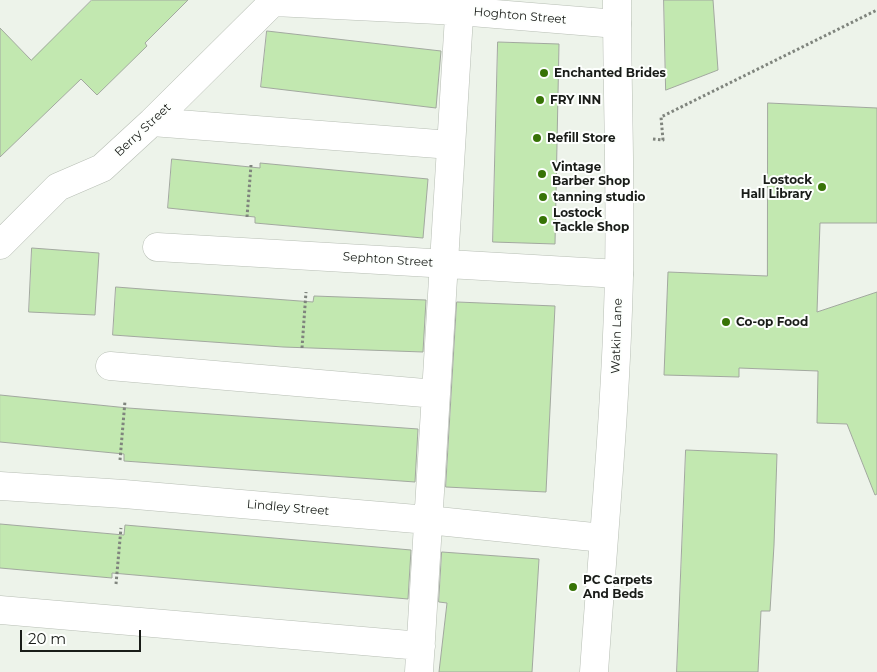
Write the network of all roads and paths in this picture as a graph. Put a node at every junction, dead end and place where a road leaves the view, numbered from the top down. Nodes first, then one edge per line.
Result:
1 (274, 1) edge
2 (460, 6) edge
3 (877, 10) edge
4 (617, 12) edge
5 (152, 122) junction
6 (253, 130) junction
7 (619, 137) junction
8 (451, 145) junction
9 (0, 245) edge
10 (157, 247) dead end
11 (245, 252) junction
12 (309, 256) junction
13 (444, 264) junction
14 (619, 274) junction
15 (110, 366) dead end
16 (299, 383) junction
17 (436, 394) junction
18 (0, 486) edge
19 (428, 520) junction
20 (603, 538) junction
21 (0, 610) edge
22 (420, 659) edge
23 (594, 672) edge

1 - 2 street, Hoghton Street
1 - 5 street, Berry Street
2 - 4 street, Hoghton Street
2 - 8 street
3 - 7 path
4 - 7 street, Watkin Lane
5 - 6 street
5 - 9 street, Berry Street
6 - 8 street
6 - 11 path
7 - 14 street, Watkin Lane
8 - 13 street
10 - 11 street, Sephton Street
11 - 12 street, Sephton Street
12 - 13 street, Sephton Street
12 - 16 path
13 - 14 street, Sephton Street
13 - 17 street
14 - 20 street, Watkin Lane
15 - 16 street
16 - 17 street
17 - 19 street
18 - 19 street, Lindley Street
19 - 20 street, Lindley Street
19 - 22 street
20 - 23 street, Watkin Lane
21 - 22 street

